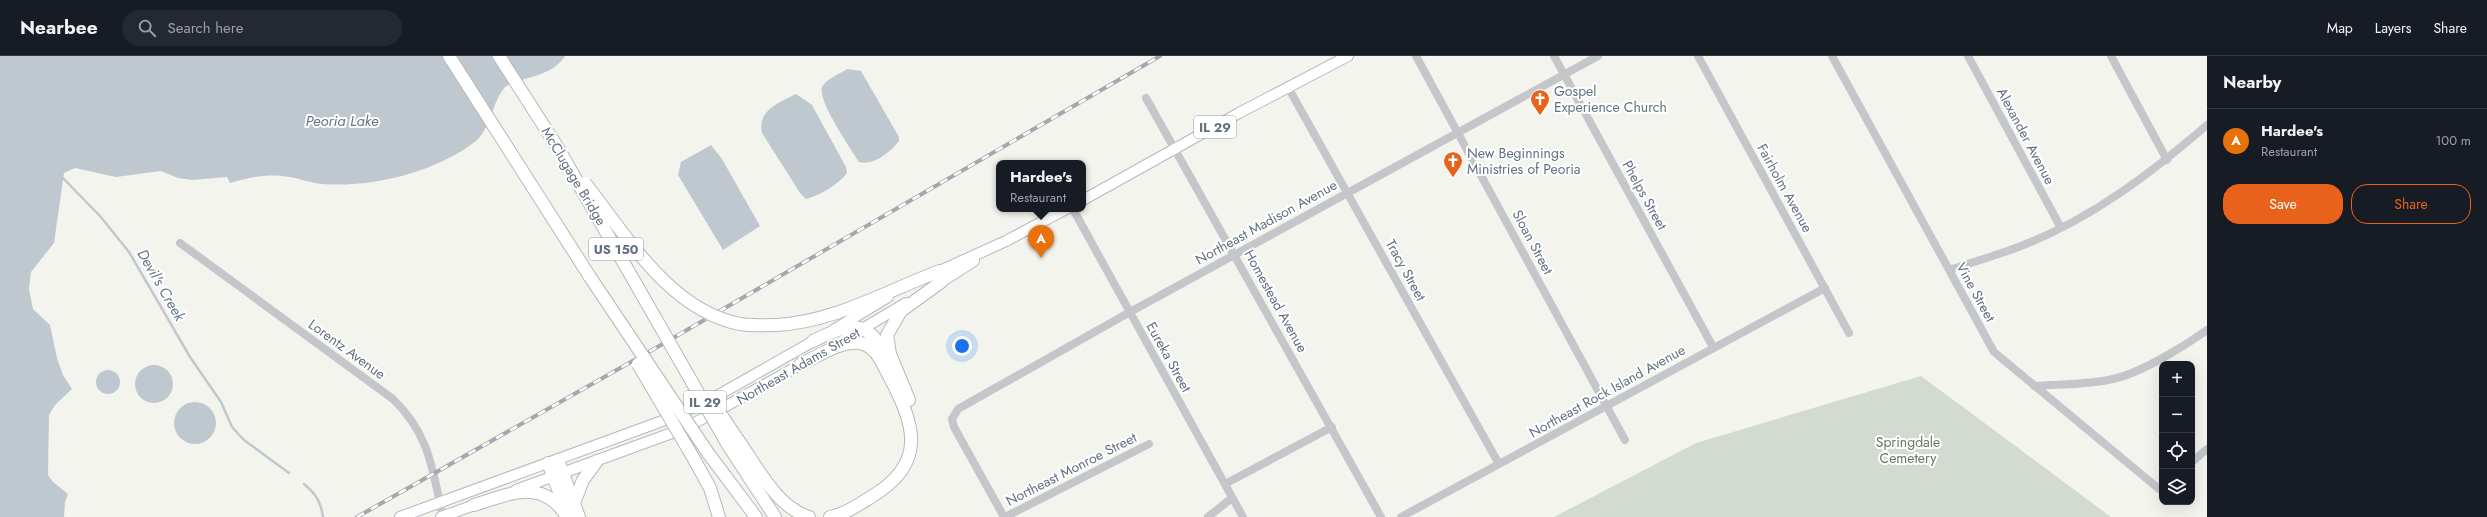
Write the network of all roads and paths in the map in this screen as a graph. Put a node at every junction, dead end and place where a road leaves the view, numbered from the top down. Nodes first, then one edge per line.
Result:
1 (449, 56) edge
2 (499, 56) edge
3 (1348, 56) edge
4 (1416, 56) edge
5 (1554, 56) edge
6 (1598, 56) edge
7 (1698, 56) edge
8 (1832, 56) edge
9 (1968, 56) edge
10 (2111, 56) edge
11 (1564, 75) junction
12 (1289, 89) junction
13 (1146, 98) dead end
14 (2207, 125) edge
15 (1459, 132) junction
16 (558, 148) junction
17 (1176, 150) junction
18 (2167, 160) junction
19 (1348, 192) junction
20 (1086, 198) edge
21 (1060, 212) edge
22 (1075, 212) edge
23 (2061, 228) junction
24 (180, 243) dead end
25 (1235, 254) junction
26 (1949, 270) junction
27 (941, 276) junction
28 (590, 278) junction
29 (1826, 288) junction
30 (1130, 312) junction
31 (863, 329) junction
32 (2207, 330) edge
33 (1849, 333) dead end
34 (813, 341) junction
35 (1713, 347) junction
36 (801, 364) junction
37 (2034, 386) junction
38 (910, 401) junction
39 (1606, 406) junction
40 (1332, 428) junction
41 (1625, 440) dead end
42 (733, 442) junction
43 (1149, 444) dead end
44 (2207, 449) edge
45 (2195, 459) edge
46 (553, 461) junction
47 (597, 461) junction
48 (1499, 464) junction
49 (558, 475) junction
50 (1226, 484) junction
51 (2159, 486) edge
52 (1232, 498) junction
53 (440, 501) junction
54 (574, 503) junction
55 (474, 505) junction
56 (400, 517) edge
57 (442, 517) edge
58 (568, 517) edge
59 (579, 517) edge
60 (719, 517) edge
61 (756, 517) edge
62 (775, 517) edge
63 (809, 517) edge
64 (830, 517) edge
65 (852, 517) edge
66 (1005, 517) edge
67 (1208, 517) edge
68 (1243, 517) edge
69 (1381, 517) edge
70 (1401, 517) edge

1 - 28 highway, US 150
2 - 16 highway, McClugage Bridge / US 150, bridge
3 - 12 main road, IL 29
4 - 15 street, Sloan Street
5 - 11 street, Phelps Street
6 - 11 street, Northeast Madison Avenue
7 - 29 street, Fairholm Avenue
8 - 26 street, Vine Street
9 - 23 street, Alexander Avenue
10 - 18 street
11 - 15 street, Northeast Madison Avenue
11 - 35 street, Phelps Street
12 - 17 main road, IL 29
12 - 19 street, Tracy Street
13 - 17 street, Homestead Avenue
14 - 18 street
15 - 19 street, Northeast Madison Avenue
15 - 39 street, Sloan Street
16 - 27 highway, bridge
16 - 42 highway, McClugage Bridge / US 150, bridge
17 - 20 main road, IL 29
17 - 25 street, Homestead Avenue
18 - 23 street
19 - 25 street, Northeast Madison Avenue
19 - 48 street, Tracy Street
21 - 27 main road, Northeast Adams Street / IL 29
22 - 30 street, Eureka Street
23 - 26 street
24 - 53 street, Lorentz Avenue
25 - 30 street, Northeast Madison Avenue
25 - 40 street, Homestead Avenue
26 - 37 street, Vine Street
27 - 31 main road, Northeast Adams Street / IL 29
27 - 34 main road, Northeast Adams Street / IL 29
27 - 38 highway
28 - 60 highway, bridge
28 - 61 highway, US 150, bridge
29 - 33 street, Fairholm Avenue
29 - 35 street, Northeast Rock Island Avenue
30 - 50 street, Eureka Street
30 - 66 street, Northeast Madison Avenue
31 - 34 highway
31 - 36 main road, Northeast Adams Street / IL 29
31 - 38 highway
32 - 37 street
34 - 46 main road, Northeast Adams Street / IL 29
35 - 39 street, Northeast Rock Island Avenue
36 - 47 main road, Northeast Adams Street / IL 29
36 - 64 highway
37 - 51 street, Vine Street
38 - 65 highway
39 - 41 street, Sloan Street
39 - 48 street, Northeast Rock Island Avenue
40 - 50 street
40 - 69 street, Homestead Avenue
42 - 62 highway, US 150
42 - 63 highway
43 - 66 street, Northeast Monroe Street
44 - 45 street
46 - 49 highway
46 - 53 main road, Northeast Adams Street / IL 29
47 - 49 main road, Northeast Adams Street / IL 29
47 - 54 highway
48 - 70 street, Northeast Rock Island Avenue
49 - 54 highway
49 - 55 main road, Northeast Adams Street / IL 29
49 - 58 highway
50 - 52 street, Eureka Street
52 - 67 street
52 - 68 street, Eureka Street
53 - 56 main road, IL 29
53 - 57 street, Lorentz Avenue
54 - 59 highway
55 - 57 main road, Northeast Adams Street / IL 29
55 - 58 highway

